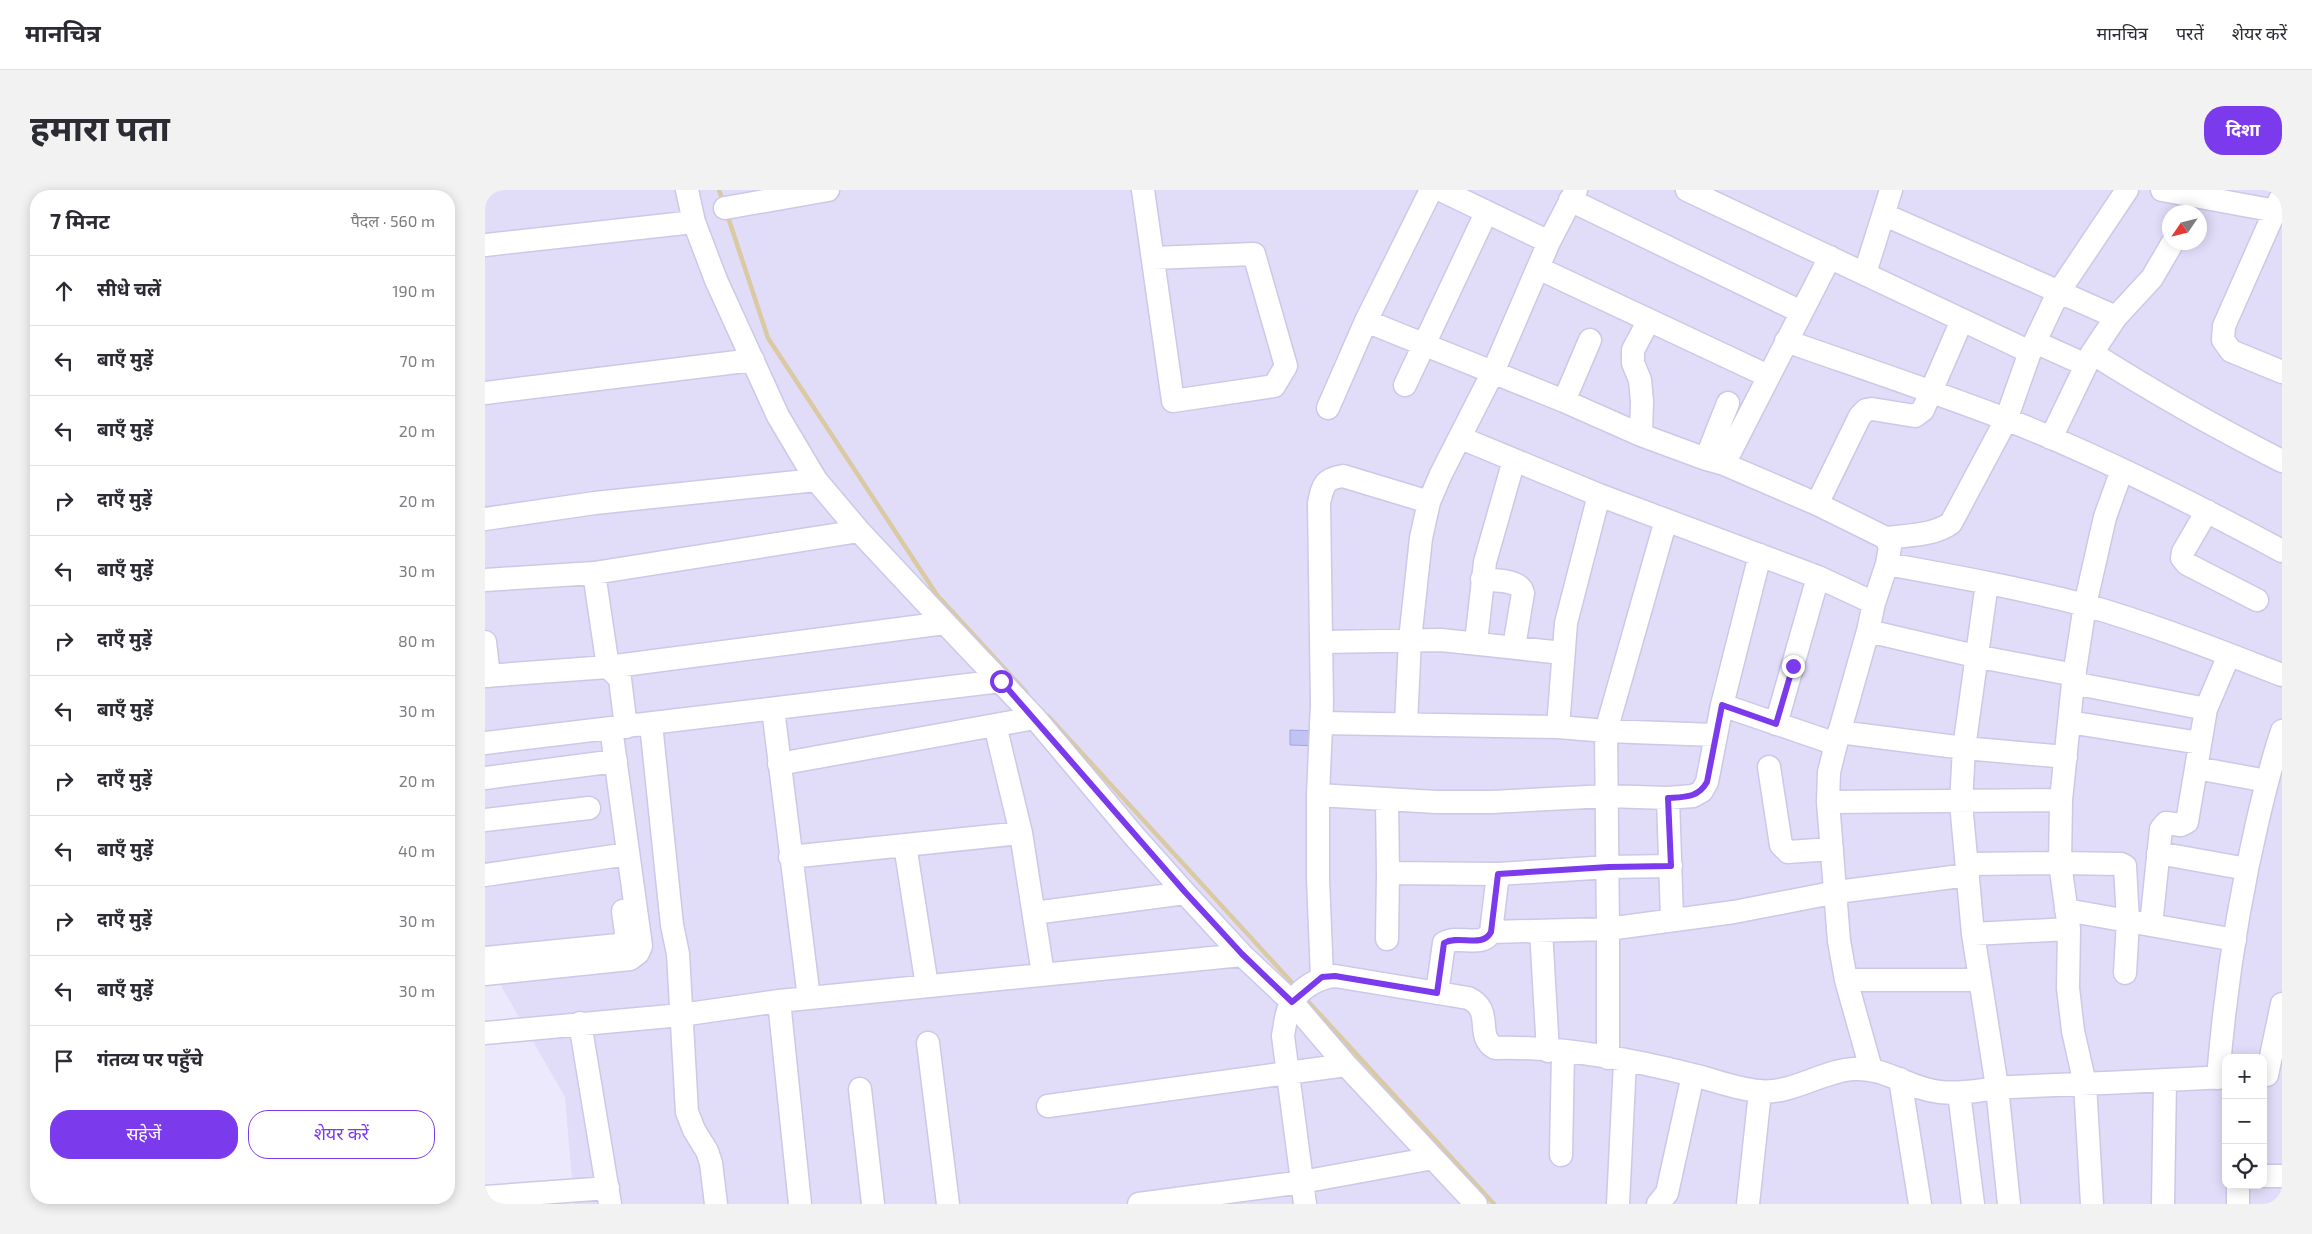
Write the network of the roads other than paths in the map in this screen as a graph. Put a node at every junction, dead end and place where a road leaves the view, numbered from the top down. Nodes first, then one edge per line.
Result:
1 (687, 190) edge
2 (828, 190) edge
3 (1143, 190) edge
4 (1431, 190) edge
5 (1441, 190) edge
6 (1687, 190) edge
7 (1891, 190) edge
8 (2127, 190) edge
9 (2162, 190) edge
10 (1573, 195) edge
11 (2279, 203) edge
12 (2191, 204) edge
13 (725, 208) dead end
14 (1486, 213) junction
15 (1885, 215) junction
16 (694, 222) junction
17 (1549, 242) junction
18 (485, 245) edge
19 (2168, 250) edge
20 (1830, 257) junction
21 (1153, 258) junction
22 (1538, 268) junction
23 (1865, 273) junction
24 (2058, 293) junction
25 (1801, 312) junction
26 (2116, 317) junction
27 (1649, 320) junction
28 (1962, 320) junction
29 (1367, 321) junction
30 (1590, 340) dead end
31 (1786, 341) junction
32 (1424, 345) junction
33 (2032, 347) junction
34 (2089, 359) junction
35 (753, 360) junction
36 (1493, 372) junction
37 (2282, 372) edge
38 (1768, 376) junction
39 (1405, 385) dead end
40 (485, 393) edge
41 (1930, 393) junction
42 (1564, 401) junction
43 (1728, 403) dead end
44 (1328, 408) dead end
45 (2006, 420) junction
46 (1641, 434) junction
47 (1461, 438) junction
48 (2051, 438) junction
49 (1515, 460) junction
50 (2282, 460) edge
51 (1715, 461) junction
52 (2122, 470) junction
53 (816, 480) junction
54 (1599, 495) junction
55 (1429, 502) junction
56 (1817, 504) junction
57 (2207, 511) junction
58 (485, 519) edge
59 (1666, 520) junction
60 (859, 530) junction
61 (1886, 538) junction
62 (2282, 551) edge
63 (1761, 555) junction
64 (1887, 564) junction
65 (594, 573) junction
66 (1818, 577) junction
67 (1482, 579) junction
68 (485, 580) edge
69 (1987, 583) junction
70 (2257, 600) dead end
71 (1874, 603) junction
72 (2085, 605) junction
73 (945, 624) junction
74 (1869, 631) junction
75 (1410, 640) junction
76 (485, 642) edge
77 (1322, 642) junction
78 (1476, 642) junction
79 (1514, 647) junction
80 (1563, 653) junction
81 (2229, 655) junction
82 (1975, 656) junction
83 (609, 667) junction
84 (2282, 675) edge
85 (487, 676) edge
86 (2074, 679) junction
87 (1001, 681) junction
88 (1722, 705) junction
89 (773, 709) junction
90 (2206, 710) junction
91 (1035, 718) junction
92 (2069, 722) junction
93 (1321, 723) junction
94 (1406, 723) junction
95 (651, 724) junction
96 (1776, 724) junction
97 (995, 725) junction
98 (1557, 727) junction
99 (612, 728) junction
100 (1606, 731) junction
101 (2282, 732) edge
102 (1715, 735) junction
103 (1838, 738) junction
104 (485, 743) edge
105 (2200, 743) junction
106 (1964, 748) junction
107 (2066, 757) junction
108 (610, 762) junction
109 (779, 764) junction
110 (1769, 767) dead end
111 (2196, 768) junction
112 (485, 778) edge
113 (2267, 781) junction
114 (1318, 795) junction
115 (1606, 796) junction
116 (1668, 798) junction
117 (1387, 799) junction
118 (2061, 800) junction
119 (1828, 802) junction
120 (1961, 803) junction
121 (589, 808) dead end
122 (485, 820) edge
123 (1021, 833) junction
124 (905, 845) junction
125 (1832, 848) junction
126 (2158, 853) junction
127 (621, 855) junction
128 (790, 857) junction
129 (2059, 863) junction
130 (1671, 866) junction
131 (1609, 867) junction
132 (2247, 869) junction
133 (1967, 870) junction
134 (1388, 873) junction
135 (1498, 874) junction
136 (485, 875) edge
137 (1185, 892) junction
138 (1837, 892) junction
139 (1033, 913) junction
140 (1672, 919) junction
141 (2067, 920) junction
142 (2128, 921) junction
143 (2151, 925) junction
144 (1608, 929) junction
145 (1541, 931) junction
146 (1491, 932) junction
147 (1973, 934) junction
148 (1387, 939) dead end
149 (2235, 940) junction
150 (632, 947) junction
151 (677, 954) junction
152 (1242, 954) junction
153 (485, 958) edge
154 (2125, 973) dead end
155 (485, 974) edge
156 (1043, 974) junction
157 (1846, 980) junction
158 (1980, 980) junction
159 (927, 986) junction
160 (1307, 989) junction
161 (1437, 993) junction
162 (809, 998) junction
163 (779, 1001) junction
164 (2282, 1004) edge
165 (681, 1015) junction
166 (580, 1023) junction
167 (485, 1033) edge
168 (928, 1043) dead end
169 (1556, 1051) junction
170 (2222, 1054) edge
171 (1617, 1059) junction
172 (1347, 1065) junction
173 (1871, 1069) junction
174 (1287, 1074) junction
175 (1693, 1075) junction
176 (2271, 1076) edge
177 (2222, 1077) edge
178 (1900, 1079) junction
179 (2165, 1081) junction
180 (2085, 1084) junction
181 (1997, 1087) junction
182 (860, 1089) dead end
183 (1761, 1092) junction
184 (1959, 1093) junction
185 (1048, 1106) dead end
186 (1561, 1155) dead end
187 (1433, 1158) junction
188 (2267, 1176) edge
189 (2282, 1176) edge
190 (2238, 1189) edge
191 (1303, 1193) edge
192 (609, 1196) edge
193 (485, 1197) edge
194 (716, 1204) edge
195 (800, 1204) edge
196 (873, 1204) edge
197 (948, 1204) edge
198 (1139, 1204) edge
199 (1476, 1204) edge
200 (1618, 1204) edge
201 (1658, 1204) edge
202 (1747, 1204) edge
203 (1920, 1204) edge
204 (1973, 1204) edge
205 (2009, 1204) edge
206 (2092, 1204) edge
207 (2163, 1204) edge
208 (2238, 1204) edge

1 - 16 street
2 - 13 street
3 - 21 street
4 - 29 street
5 - 14 street
6 - 20 street
7 - 15 street
8 - 24 street
9 - 12 street
10 - 17 street
10 - 25 street
11 - 12 street
11 - 37 street
14 - 17 street
14 - 32 street
15 - 23 street
15 - 24 street
16 - 18 street
16 - 35 street
17 - 22 street
19 - 26 street
20 - 23 street
20 - 25 street
21 - 21 street
22 - 27 street
22 - 36 street
23 - 28 street
24 - 26 street
24 - 33 street
25 - 31 street
26 - 34 street
27 - 38 street
27 - 46 street
28 - 33 street
28 - 41 street
29 - 32 street
29 - 44 street
30 - 42 street
31 - 38 street
31 - 41 street
32 - 36 street
32 - 39 street
33 - 34 street
33 - 45 street
34 - 48 street
34 - 50 street
35 - 40 street
35 - 53 street
36 - 42 street
36 - 47 street
38 - 51 street
41 - 45 street
41 - 56 street
42 - 46 street
43 - 51 street
45 - 48 street
45 - 61 street
46 - 51 street
47 - 49 street
47 - 55 street
48 - 52 street
49 - 54 street
49 - 67 street
51 - 56 street
52 - 57 street
52 - 72 street
53 - 58 street
53 - 60 street
54 - 59 street
54 - 80 street
55 - 75 street
55 - 77 street
56 - 61 street
57 - 62 street
57 - 70 street
59 - 63 street
59 - 100 street
60 - 65 street
60 - 73 street
61 - 64 street
63 - 66 street
63 - 88 street
64 - 69 street
64 - 71 street
65 - 68 street
65 - 83 street
66 - 71 street
66 - 96 street
67 - 78 street
67 - 79 street
69 - 72 street
69 - 82 street
71 - 74 street
72 - 81 street
72 - 86 street
73 - 83 street
73 - 87 street
74 - 82 street
74 - 103 street
75 - 77 street
75 - 78 street
75 - 94 street
76 - 85 street
77 - 93 street
78 - 79 street
79 - 80 street
80 - 98 street
81 - 84 street
81 - 90 street
82 - 86 street
82 - 106 street
83 - 85 street
83 - 99 street
86 - 90 street
86 - 92 street
87 - 89 street
87 - 91 street
88 - 96 street
88 - 102 street
89 - 95 street
89 - 109 street
90 - 105 street
91 - 97 street
91 - 137 street
92 - 105 street
92 - 107 street
93 - 94 street
93 - 114 street
94 - 98 street
95 - 99 street
95 - 151 street
96 - 103 street
97 - 109 street
97 - 123 street
98 - 100 street
99 - 104 street
99 - 108 street
100 - 102 street
100 - 115 street
101 - 113 street
102 - 116 street
103 - 106 street
103 - 119 street
105 - 111 street
106 - 107 street
106 - 120 street
107 - 118 street
108 - 112 street
108 - 127 street
109 - 128 street
110 - 125 street
111 - 113 street
111 - 126 street
113 - 132 street
114 - 117 street
114 - 160 street
115 - 116 street
115 - 117 street
115 - 131 street
116 - 130 street
117 - 134 street
118 - 120 street
118 - 129 street
119 - 120 street
119 - 125 street
120 - 133 street
121 - 122 street
123 - 124 street
123 - 139 street
124 - 128 street
124 - 159 street
125 - 138 street
126 - 132 street
126 - 143 street
127 - 136 street
127 - 150 street
128 - 162 street
129 - 133 street
129 - 141 street
129 - 142 street
130 - 131 street
130 - 140 street
131 - 135 street
131 - 144 street
132 - 149 street
133 - 138 street
133 - 147 street
134 - 135 street
134 - 148 street
135 - 146 street
137 - 139 street
137 - 152 street
138 - 140 street
138 - 157 street
139 - 156 street
140 - 144 street
141 - 142 street
141 - 147 street
141 - 180 street
142 - 143 street
142 - 154 street
143 - 149 street
144 - 145 street
144 - 171 street
145 - 146 street
145 - 169 street
146 - 161 street
147 - 158 street
149 - 170 street
150 - 151 street
150 - 153 street
150 - 155 street
151 - 165 street
152 - 156 street
152 - 160 street
156 - 159 street
157 - 158 street
157 - 173 street
158 - 181 street
159 - 162 street
160 - 161 street
160 - 172 street
160 - 174 street
161 - 169 street
162 - 163 street
163 - 165 street
163 - 195 street
164 - 176 street
165 - 166 street
165 - 194 street
166 - 167 street
166 - 192 street
168 - 197 street
169 - 171 street
169 - 186 street
171 - 175 street
171 - 200 street
172 - 174 street
172 - 187 street
173 - 178 street
173 - 183 street
174 - 185 street
174 - 191 street
175 - 183 street
175 - 201 street
177 - 179 street
178 - 184 street
178 - 203 street
179 - 180 street
179 - 207 street
180 - 181 street
180 - 206 street
181 - 184 street
181 - 205 street
182 - 196 street
183 - 202 street
184 - 204 street
187 - 191 street
187 - 199 street
188 - 189 street
190 - 208 street
191 - 198 street
192 - 193 street

